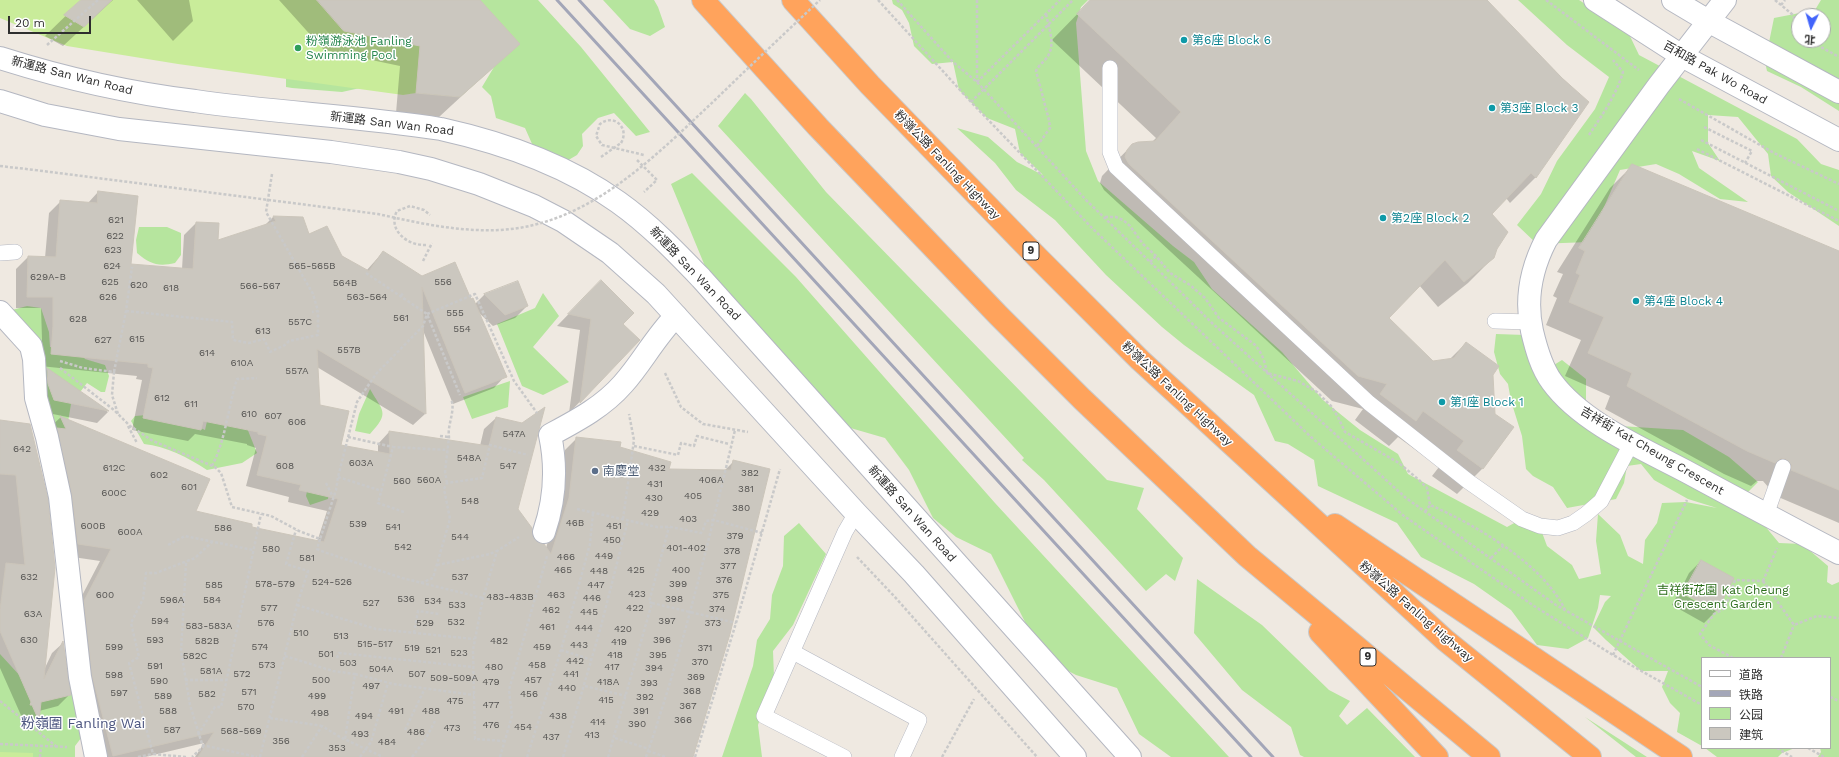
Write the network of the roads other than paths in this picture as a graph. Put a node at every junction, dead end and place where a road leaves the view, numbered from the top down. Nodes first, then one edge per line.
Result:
1 (702, 0) edge
2 (793, 0) edge
3 (1595, 0) edge
4 (1673, 0) edge
5 (1726, 0) edge
6 (1710, 22) junction
7 (1682, 56) junction
8 (0, 58) edge
9 (1110, 68) dead end
10 (1839, 92) edge
11 (0, 101) edge
12 (1839, 140) edge
13 (15, 252) dead end
14 (0, 253) edge
15 (0, 312) edge
16 (676, 316) junction
17 (1495, 321) dead end
18 (1530, 322) junction
19 (1632, 442) junction
20 (1783, 467) dead end
21 (1280, 490) junction
22 (856, 513) junction
23 (1766, 515) junction
24 (548, 518) road end
25 (1839, 553) edge
26 (1247, 556) junction
27 (793, 652) junction
28 (96, 757) edge
29 (844, 757) edge
30 (902, 757) edge
31 (1075, 757) edge
32 (1130, 757) edge
33 (1437, 757) edge
34 (1489, 757) edge
35 (1590, 757) edge
36 (1681, 757) edge

1 - 26 highway, 9
2 - 21 highway, 粉嶺公路 Fanling Highway / 9
3 - 7 street, 百和路 Pak Wo Road
4 - 6 street
5 - 6 street, 吉祥街 Kat Cheung Crescent
6 - 7 street, 吉祥街 Kat Cheung Crescent
6 - 10 street
7 - 12 street, 百和路 Pak Wo Road
7 - 18 street, 吉祥街 Kat Cheung Crescent
8 - 32 street, 新運路 San Wan Road
9 - 19 lane
11 - 16 street
13 - 14 lane
15 - 28 street
16 - 22 street
16 - 24 street
17 - 18 lane
18 - 19 street, 吉祥街 Kat Cheung Crescent
19 - 23 street, 吉祥街 Kat Cheung Crescent
20 - 23 lane
21 - 35 highway, 粉嶺公路 Fanling Highway / 9
21 - 36 highway
22 - 27 lane
22 - 31 street
23 - 25 street, 吉祥街 Kat Cheung Crescent
26 - 33 highway
26 - 34 highway, 9
27 - 29 lane
27 - 30 lane

